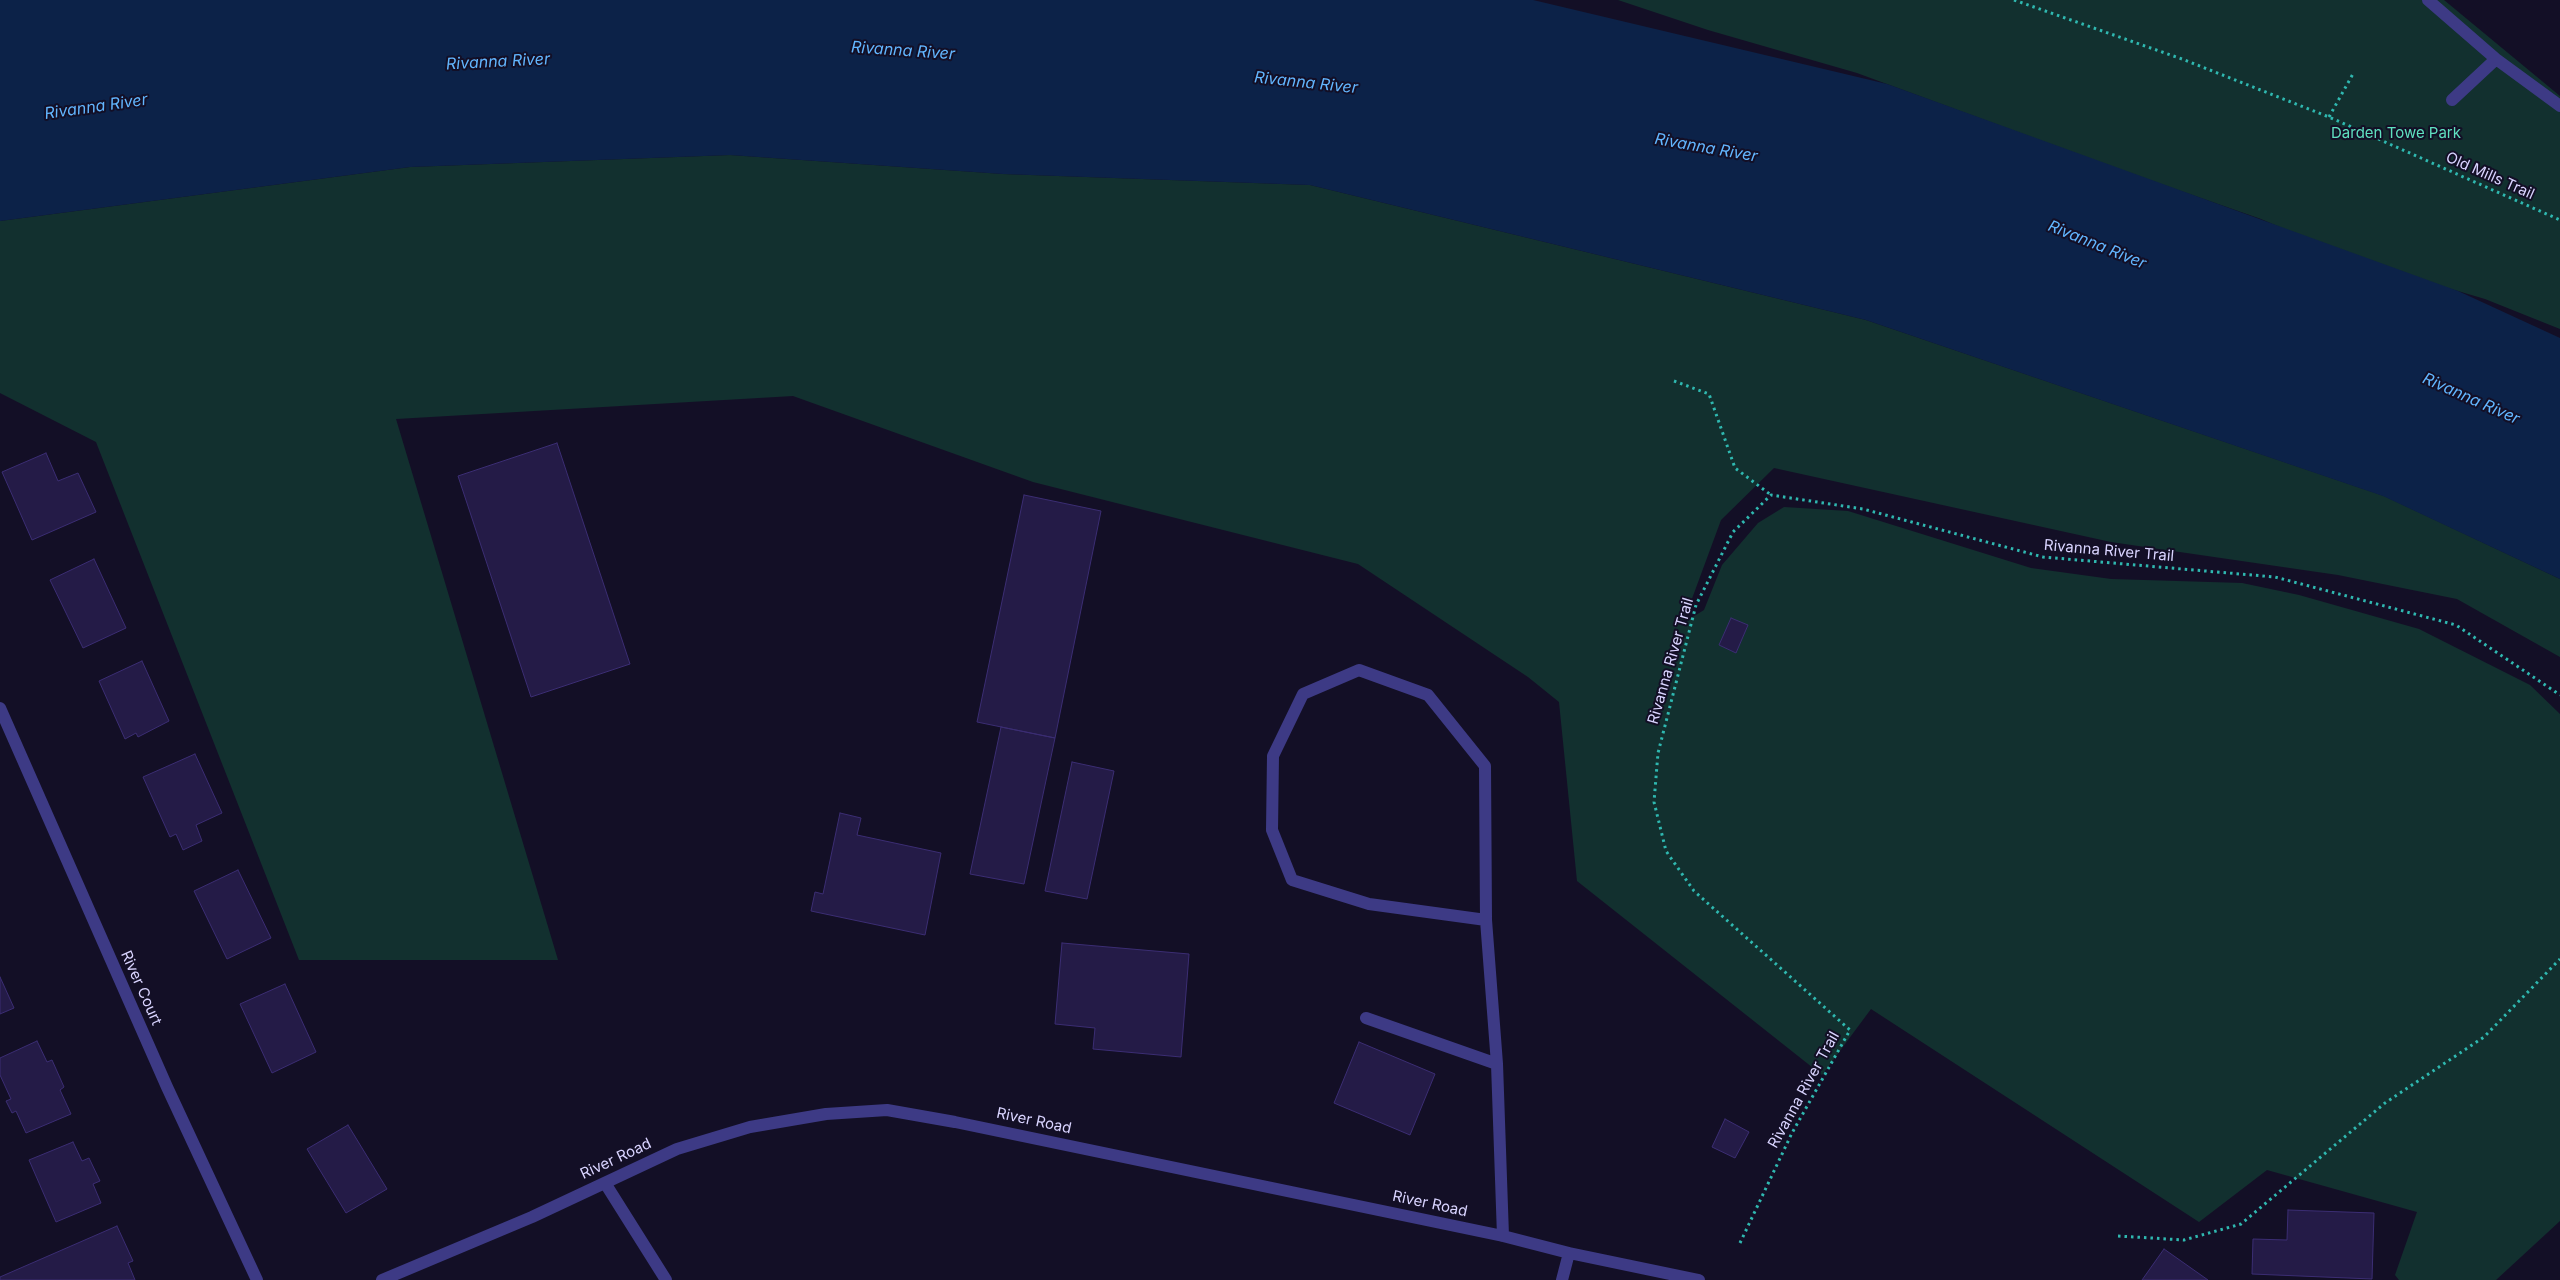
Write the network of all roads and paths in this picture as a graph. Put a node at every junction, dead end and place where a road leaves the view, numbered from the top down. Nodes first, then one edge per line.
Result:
1 (2014, 0) edge
2 (2428, 0) edge
3 (2496, 59) junction
4 (2354, 72) dead end
5 (2452, 100) dead end
6 (2560, 106) edge
7 (2329, 117) junction
8 (2560, 220) edge
9 (1674, 381) dead end
10 (1771, 495) junction
11 (2560, 695) edge
12 (0, 708) edge
13 (1486, 920) junction
14 (2560, 959) edge
15 (1366, 1018) dead end
16 (1497, 1064) junction
17 (605, 1183) junction
18 (1503, 1236) junction
19 (2118, 1236) dead end
20 (1740, 1243) dead end
21 (1569, 1253) junction
22 (257, 1280) edge
23 (382, 1280) edge
24 (666, 1280) edge
25 (1562, 1280) edge
26 (1699, 1280) edge

1 - 7 path, Old Mills Trail
2 - 3 street
3 - 5 street
3 - 6 street
4 - 7 path
7 - 8 path, Old Mills Trail
9 - 10 path
10 - 11 path, Rivanna River Trail
10 - 20 path, Rivanna River Trail
12 - 22 street, River Court
13 - 13 street
13 - 16 street
14 - 19 path
15 - 16 street
16 - 18 street
17 - 18 street, River Road
17 - 23 street, River Road
17 - 24 street
18 - 21 street, River Road
21 - 25 street
21 - 26 street, River Road

